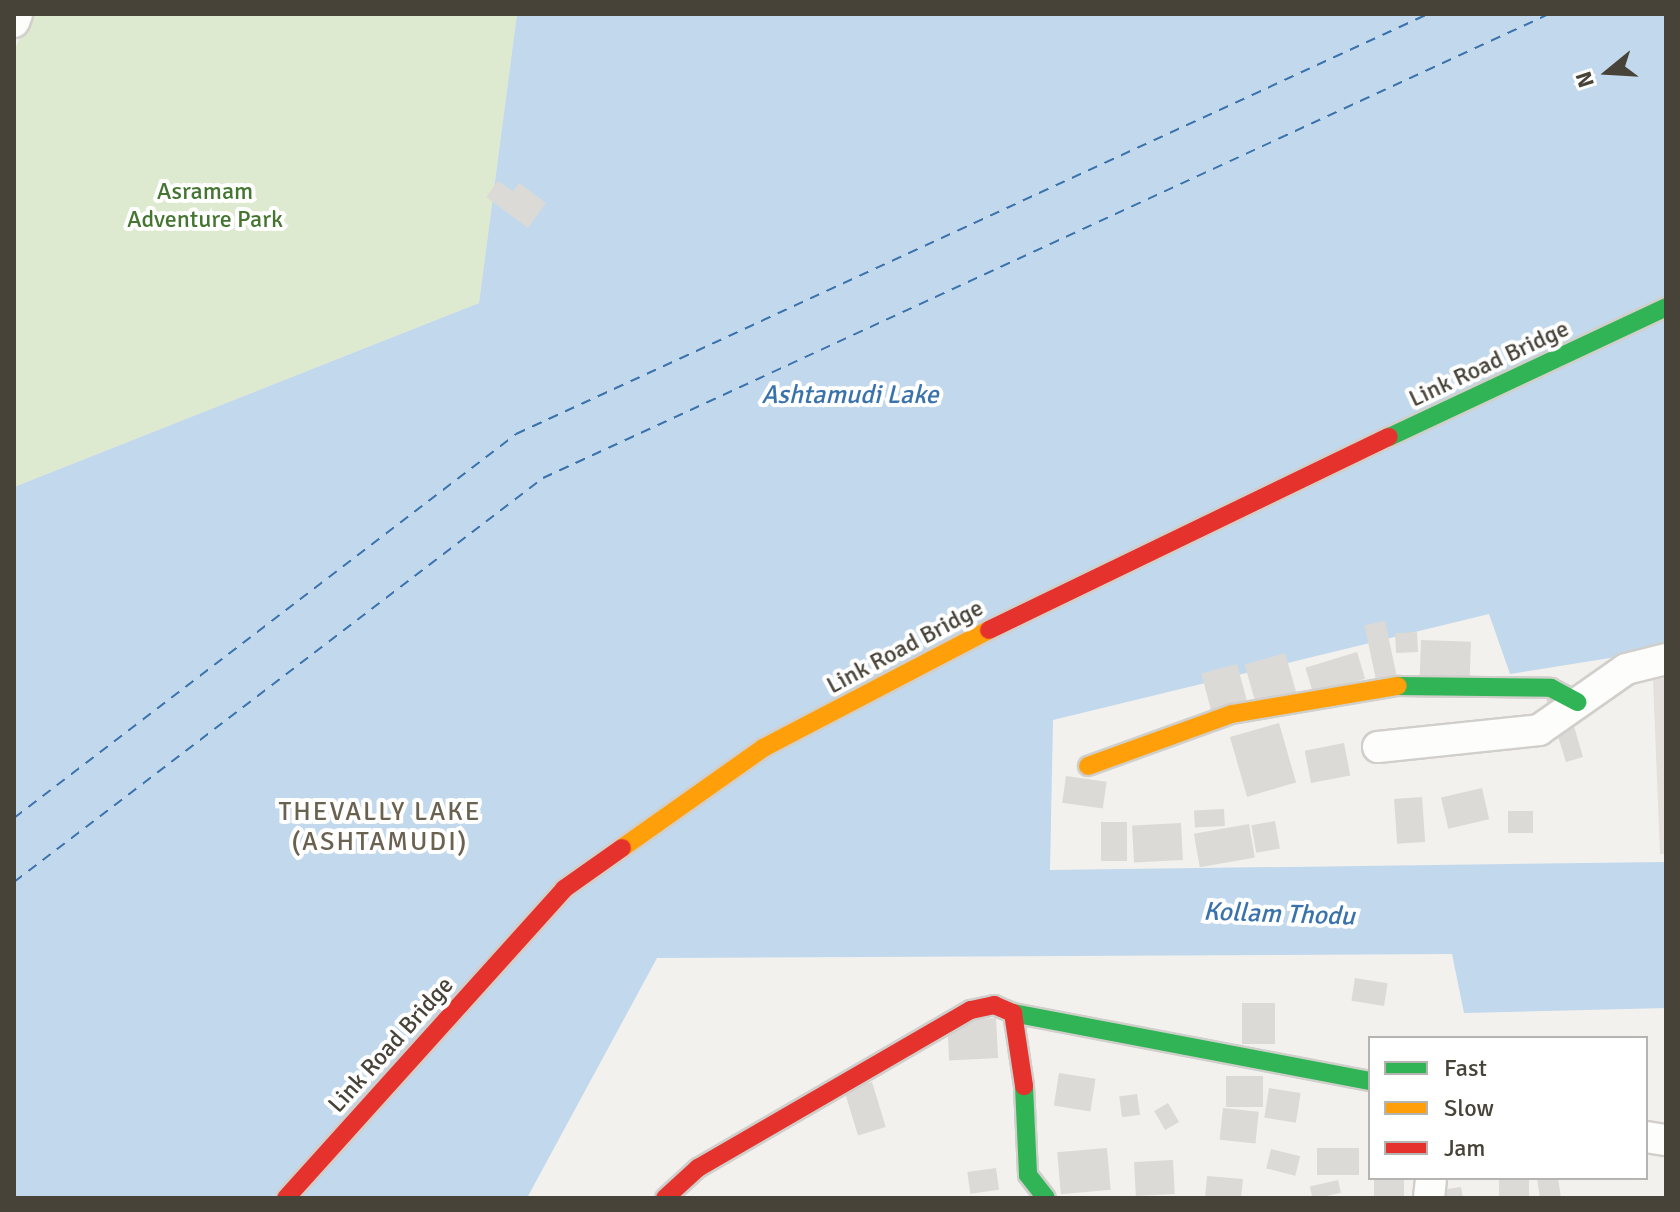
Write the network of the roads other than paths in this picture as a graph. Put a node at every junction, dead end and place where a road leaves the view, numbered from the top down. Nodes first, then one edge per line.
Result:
1 (17, 14) edge
2 (14, 22) edge
3 (1666, 307) edge
4 (1666, 659) edge
5 (1577, 702) junction
6 (1378, 747) dead end
7 (1088, 766) dead end
8 (1013, 1013) junction
9 (1368, 1081) edge
10 (286, 1198) edge
11 (665, 1198) edge
12 (1046, 1198) edge

1 - 2 street
3 - 10 street, Link Road Bridge
4 - 5 street
5 - 6 street
5 - 7 street
8 - 9 street
8 - 11 street
8 - 12 street

